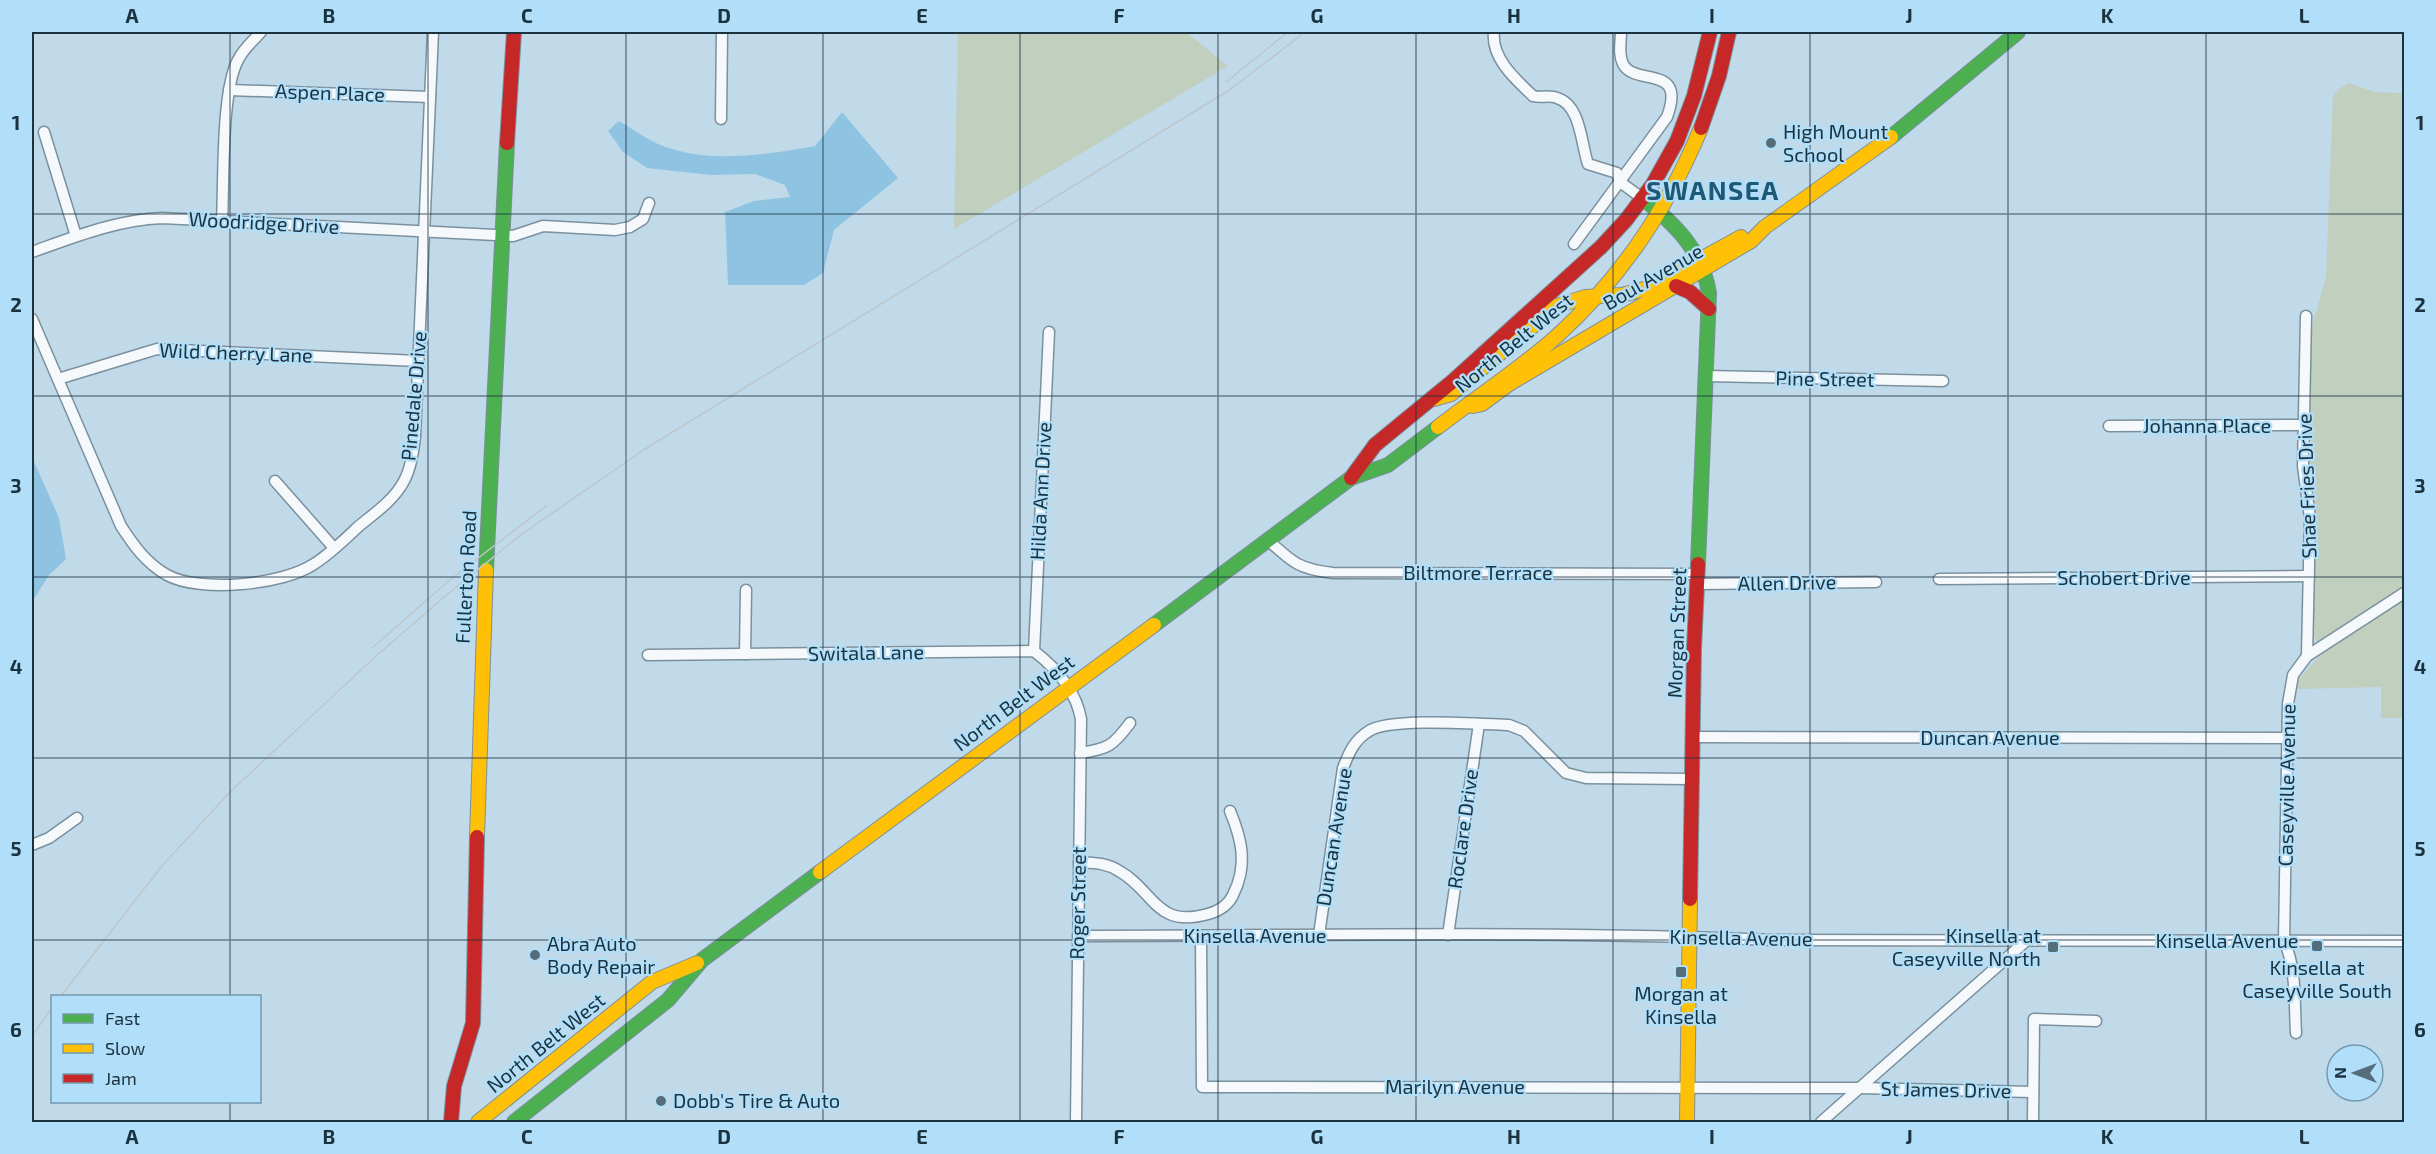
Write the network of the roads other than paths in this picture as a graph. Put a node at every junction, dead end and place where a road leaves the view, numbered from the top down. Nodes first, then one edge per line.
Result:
1 (261, 32) edge
2 (433, 32) edge
3 (514, 32) edge
4 (722, 32) edge
5 (1494, 32) edge
6 (1621, 32) edge
7 (1710, 32) edge
8 (1729, 32) edge
9 (2018, 32) edge
10 (229, 90) junction
11 (430, 97) junction
12 (722, 119) dead end
13 (44, 132) dead end
14 (1620, 182) junction
15 (1642, 198) junction
16 (649, 203) dead end
17 (1661, 213) junction
18 (222, 221) junction
19 (424, 231) junction
20 (501, 235) junction
21 (76, 237) junction
22 (1574, 244) dead end
23 (32, 252) edge
24 (1703, 264) junction
25 (1676, 286) junction
26 (1599, 296) junction
27 (1709, 309) junction
28 (2306, 316) dead end
29 (32, 319) edge
30 (1048, 332) dead end
31 (418, 361) junction
32 (1707, 376) junction
33 (58, 379) junction
34 (1943, 381) dead end
35 (1432, 399) junction
36 (1464, 409) junction
37 (2304, 425) junction
38 (2109, 426) dead end
39 (1351, 478) junction
40 (275, 481) dead end
41 (1268, 540) junction
42 (334, 548) junction
43 (2309, 576) junction
44 (1698, 579) junction
45 (1939, 579) dead end
46 (1876, 582) dead end
47 (746, 590) dead end
48 (2404, 593) edge
49 (1034, 651) junction
50 (745, 654) junction
51 (648, 655) dead end
52 (2307, 656) junction
53 (1068, 688) junction
54 (1130, 723) dead end
55 (1479, 724) junction
56 (1693, 737) junction
57 (2288, 738) junction
58 (1080, 753) junction
59 (1692, 779) junction
60 (1230, 811) dead end
61 (77, 818) dead end
62 (32, 845) edge
63 (1079, 862) junction
64 (1318, 935) junction
65 (1448, 935) junction
66 (1078, 936) junction
67 (1201, 936) junction
68 (1690, 937) junction
69 (2026, 941) junction
70 (2284, 941) junction
71 (2404, 941) edge
72 (702, 960) junction
73 (2096, 1021) dead end
74 (2296, 1033) dead end
75 (1688, 1088) junction
76 (1859, 1088) junction
77 (2033, 1092) junction
78 (519, 1120) edge
79 (451, 1122) edge
80 (478, 1122) edge
81 (1076, 1122) edge
82 (1687, 1122) edge
83 (1821, 1122) edge
84 (2033, 1122) edge

1 - 10 street
2 - 11 street, Pinedale Drive
3 - 20 street, Fullerton Road
4 - 12 street
5 - 14 street
6 - 14 street
7 - 15 street, North Belt West
8 - 17 street, North Belt West
9 - 24 street, Boul Avenue
10 - 11 street, Aspen Place
10 - 18 street
11 - 19 street, Pinedale Drive
13 - 21 street
14 - 15 street
14 - 22 street
15 - 17 street
15 - 35 street, North Belt West
16 - 20 street, Woodridge Drive
17 - 24 street
17 - 26 street, North Belt West
18 - 19 street, Woodridge Drive
18 - 21 street, Woodridge Drive
19 - 20 street, Woodridge Drive
19 - 31 street, Pinedale Drive
20 - 79 street, Fullerton Road
21 - 23 street, Woodridge Drive
24 - 25 street, Boul Avenue
24 - 26 street, Boul Avenue
24 - 27 street, Morgan Street
25 - 27 street
25 - 36 street, Boul Avenue
26 - 35 street, Boul Avenue
26 - 36 street, North Belt West
27 - 32 street, Morgan Street
28 - 37 street, Shae Fries Drive
29 - 33 street, Pinedale Drive
30 - 49 street, Hilda Ann Drive
31 - 33 street, Wild Cherry Lane
31 - 42 street, Pinedale Drive
32 - 34 street, Pine Street
32 - 44 street, Morgan Street
33 - 42 street, Pinedale Drive
35 - 39 street, North Belt West
36 - 39 street, North Belt West
37 - 38 street, Johanna Place
37 - 43 street, Shae Fries Drive
39 - 41 street, North Belt West
40 - 42 street
41 - 44 street, Biltmore Terrace
41 - 53 street, North Belt West
43 - 45 street, Schobert Drive
43 - 52 street, Shae Fries Drive
44 - 46 street, Allen Drive
44 - 56 street, Morgan Street
47 - 50 street
48 - 52 street, Caseyville Avenue
49 - 50 street, Switala Lane
49 - 53 street
50 - 51 street, Switala Lane
52 - 57 street, Caseyville Avenue
53 - 58 street, Roger Street
53 - 72 street, North Belt West
54 - 58 street
55 - 59 street, Duncan Avenue
55 - 64 street, Duncan Avenue
55 - 65 street, Roclare Drive
56 - 57 street, Duncan Avenue
56 - 59 street, Morgan Street
57 - 70 street, Caseyville Avenue
58 - 63 street, Roger Street
59 - 68 street, Morgan Street
60 - 63 street
61 - 62 street
63 - 66 street, Roger Street
64 - 65 street, Kinsella Avenue
64 - 67 street, Kinsella Avenue
65 - 68 street, Kinsella Avenue
66 - 67 street, Kinsella Avenue
66 - 81 street, Roger Street
67 - 75 street, Marilyn Avenue
68 - 69 street, Kinsella Avenue
68 - 75 street, Morgan Street
69 - 70 street, Kinsella Avenue
69 - 76 street
70 - 71 street, Kinsella Avenue
70 - 74 street, Caseyville Avenue
72 - 78 street, North Belt West
72 - 80 street, North Belt West
73 - 77 street
75 - 76 street, Marilyn Avenue
75 - 82 street, Morgan Street
76 - 77 street, St James Drive
76 - 83 street
77 - 84 street

